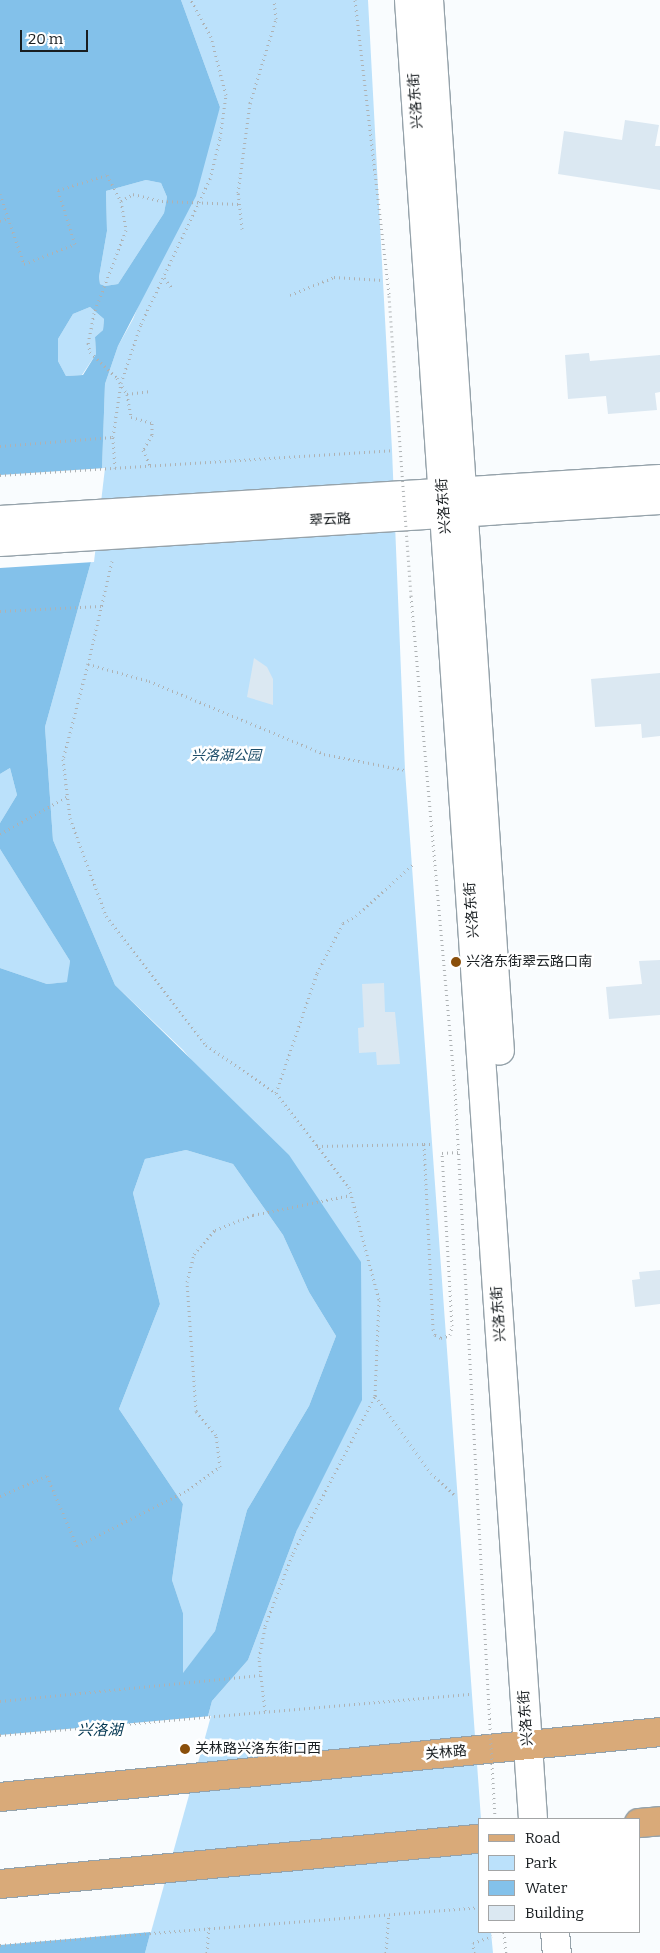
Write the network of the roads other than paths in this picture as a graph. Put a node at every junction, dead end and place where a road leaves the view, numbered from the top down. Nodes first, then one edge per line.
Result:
1 (409, 0) edge
2 (429, 0) edge
3 (660, 479) edge
4 (660, 500) edge
5 (454, 503) junction
6 (165, 519) junction
7 (0, 520) edge
8 (0, 542) edge
9 (660, 1732) edge
10 (537, 1744) junction
11 (0, 1796) edge
12 (533, 1818) edge
13 (548, 1818) edge
14 (660, 1821) edge
15 (640, 1823) edge
16 (478, 1840) edge
17 (0, 1884) edge
18 (541, 1933) edge
19 (555, 1933) edge
20 (543, 1953) edge
21 (556, 1953) edge

1 - 5 street, 兴洛东街
2 - 5 street, 兴洛东街
3 - 5 street, 翠云路
4 - 5 street, 翠云路
5 - 6 street, 翠云路
5 - 10 street, 兴洛东街
6 - 7 street, 翠云路
6 - 8 street, 翠云路
9 - 10 main road, 关林路
10 - 11 main road, 关林路
10 - 12 street, 兴洛东街
10 - 13 street, 兴洛东街
14 - 15 main road
16 - 17 main road
18 - 20 street
19 - 21 street

